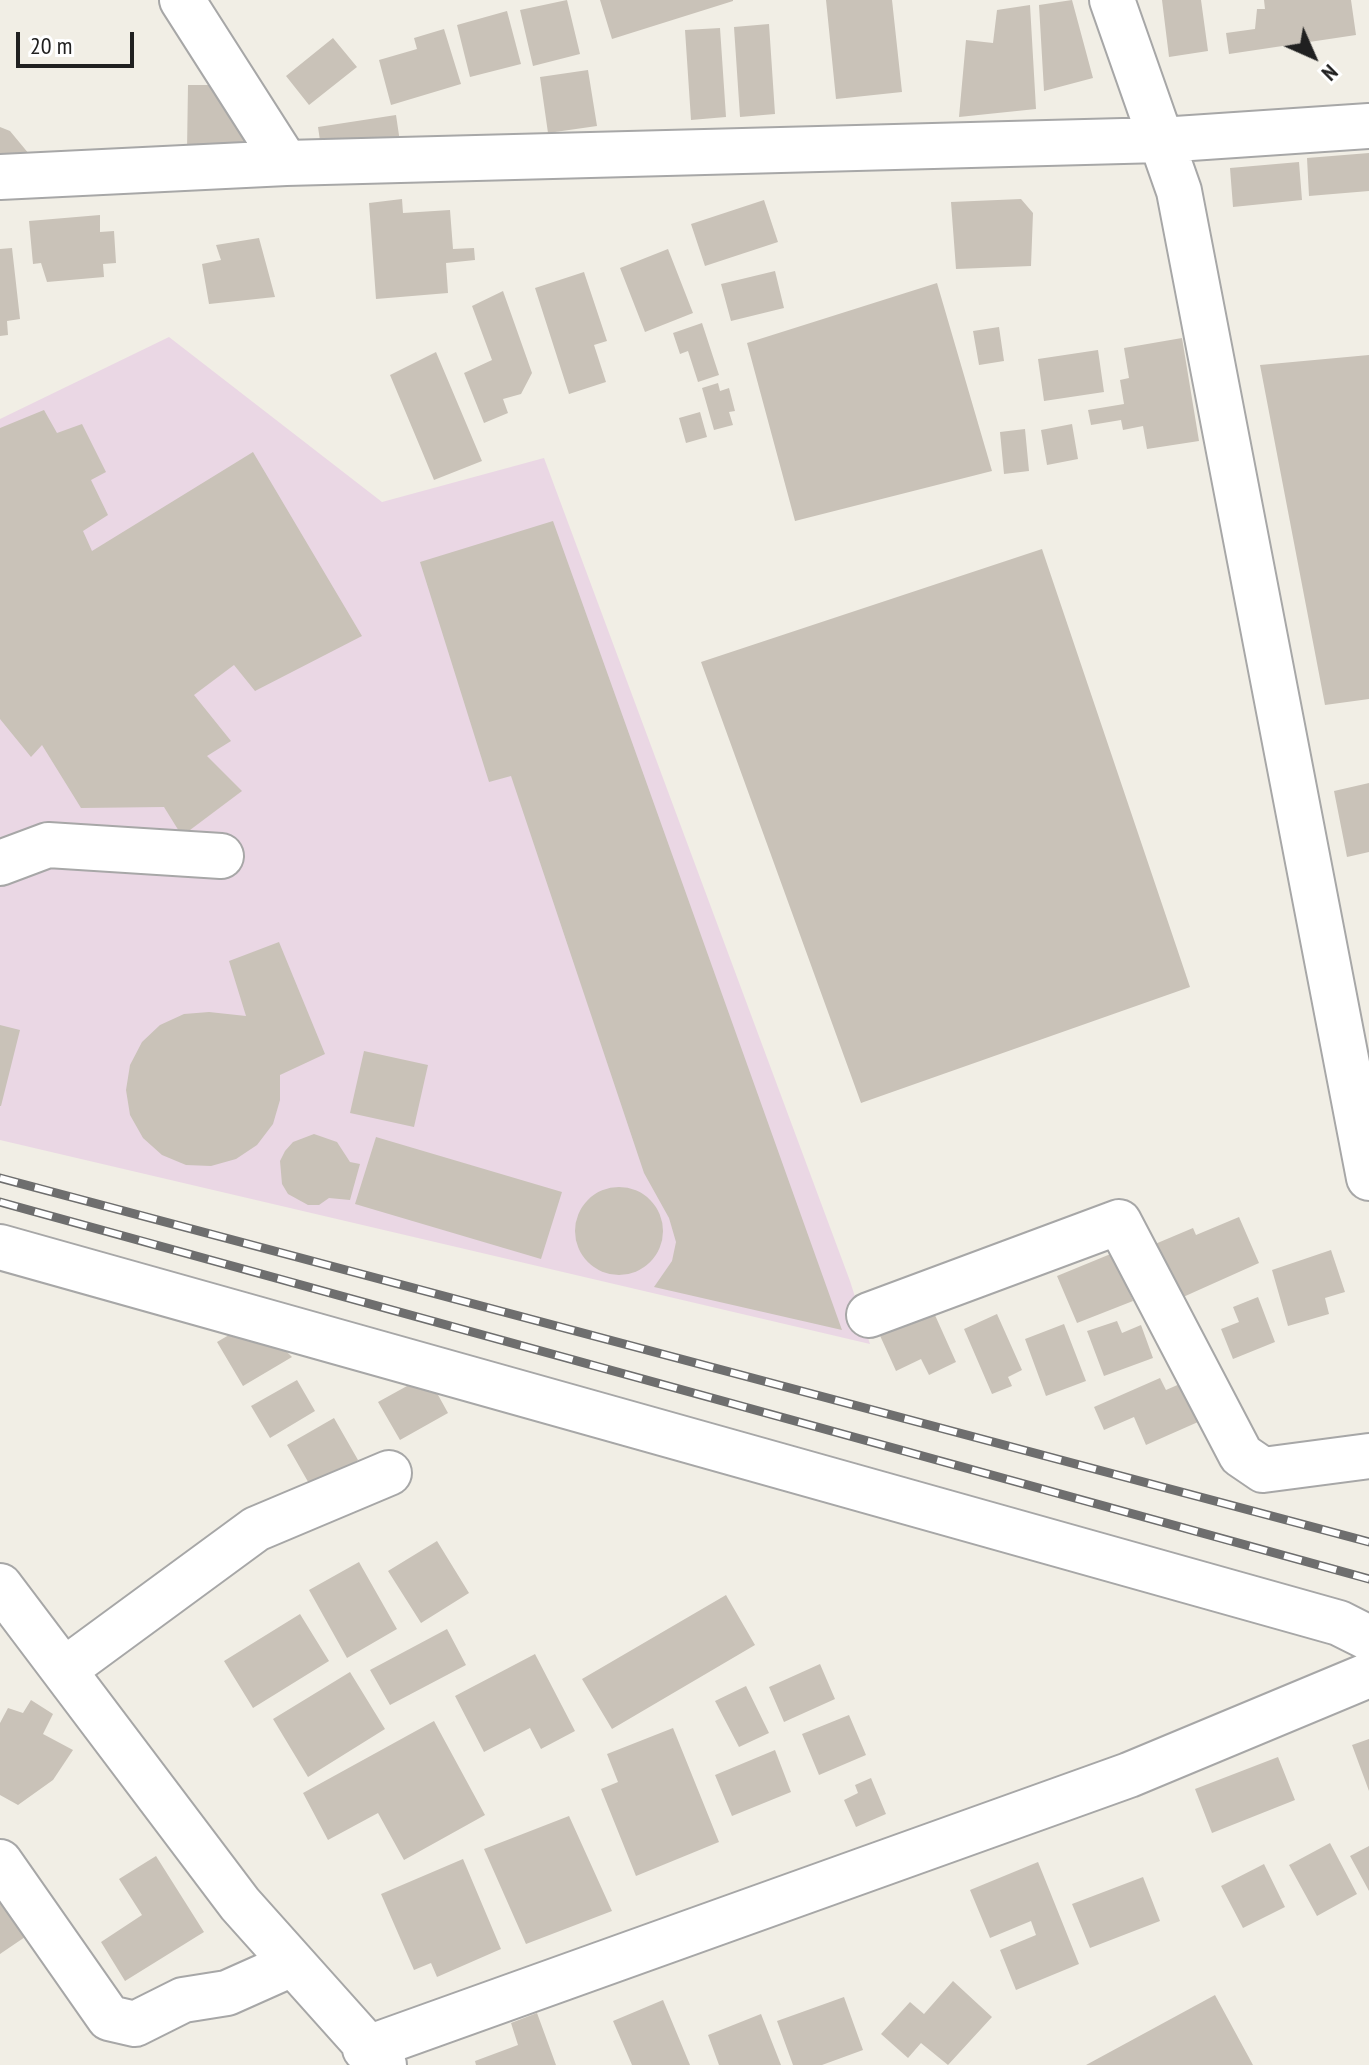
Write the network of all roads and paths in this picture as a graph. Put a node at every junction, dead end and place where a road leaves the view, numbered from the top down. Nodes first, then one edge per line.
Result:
1 (182, 0) edge
2 (1112, 0) edge
3 (1369, 126) edge
4 (1161, 140) junction
5 (286, 163) junction
6 (0, 177) edge
7 (221, 856) dead end
8 (0, 863) edge
9 (1360, 1091) edge
10 (1369, 1178) edge
11 (0, 1247) edge
12 (869, 1315) dead end
13 (1369, 1456) edge
14 (389, 1473) dead end
15 (0, 1586) edge
16 (1369, 1638) edge
17 (64, 1670) junction
18 (1369, 1675) edge
19 (0, 1862) edge
20 (292, 1964) junction
21 (371, 2060) edge

1 - 5 street
2 - 4 street
3 - 4 street
4 - 5 street
4 - 9 street
5 - 6 street
7 - 8 street
9 - 10 street
11 - 16 street
12 - 13 street
14 - 17 street
15 - 17 street
17 - 20 street
18 - 21 street
19 - 20 street
20 - 21 street

